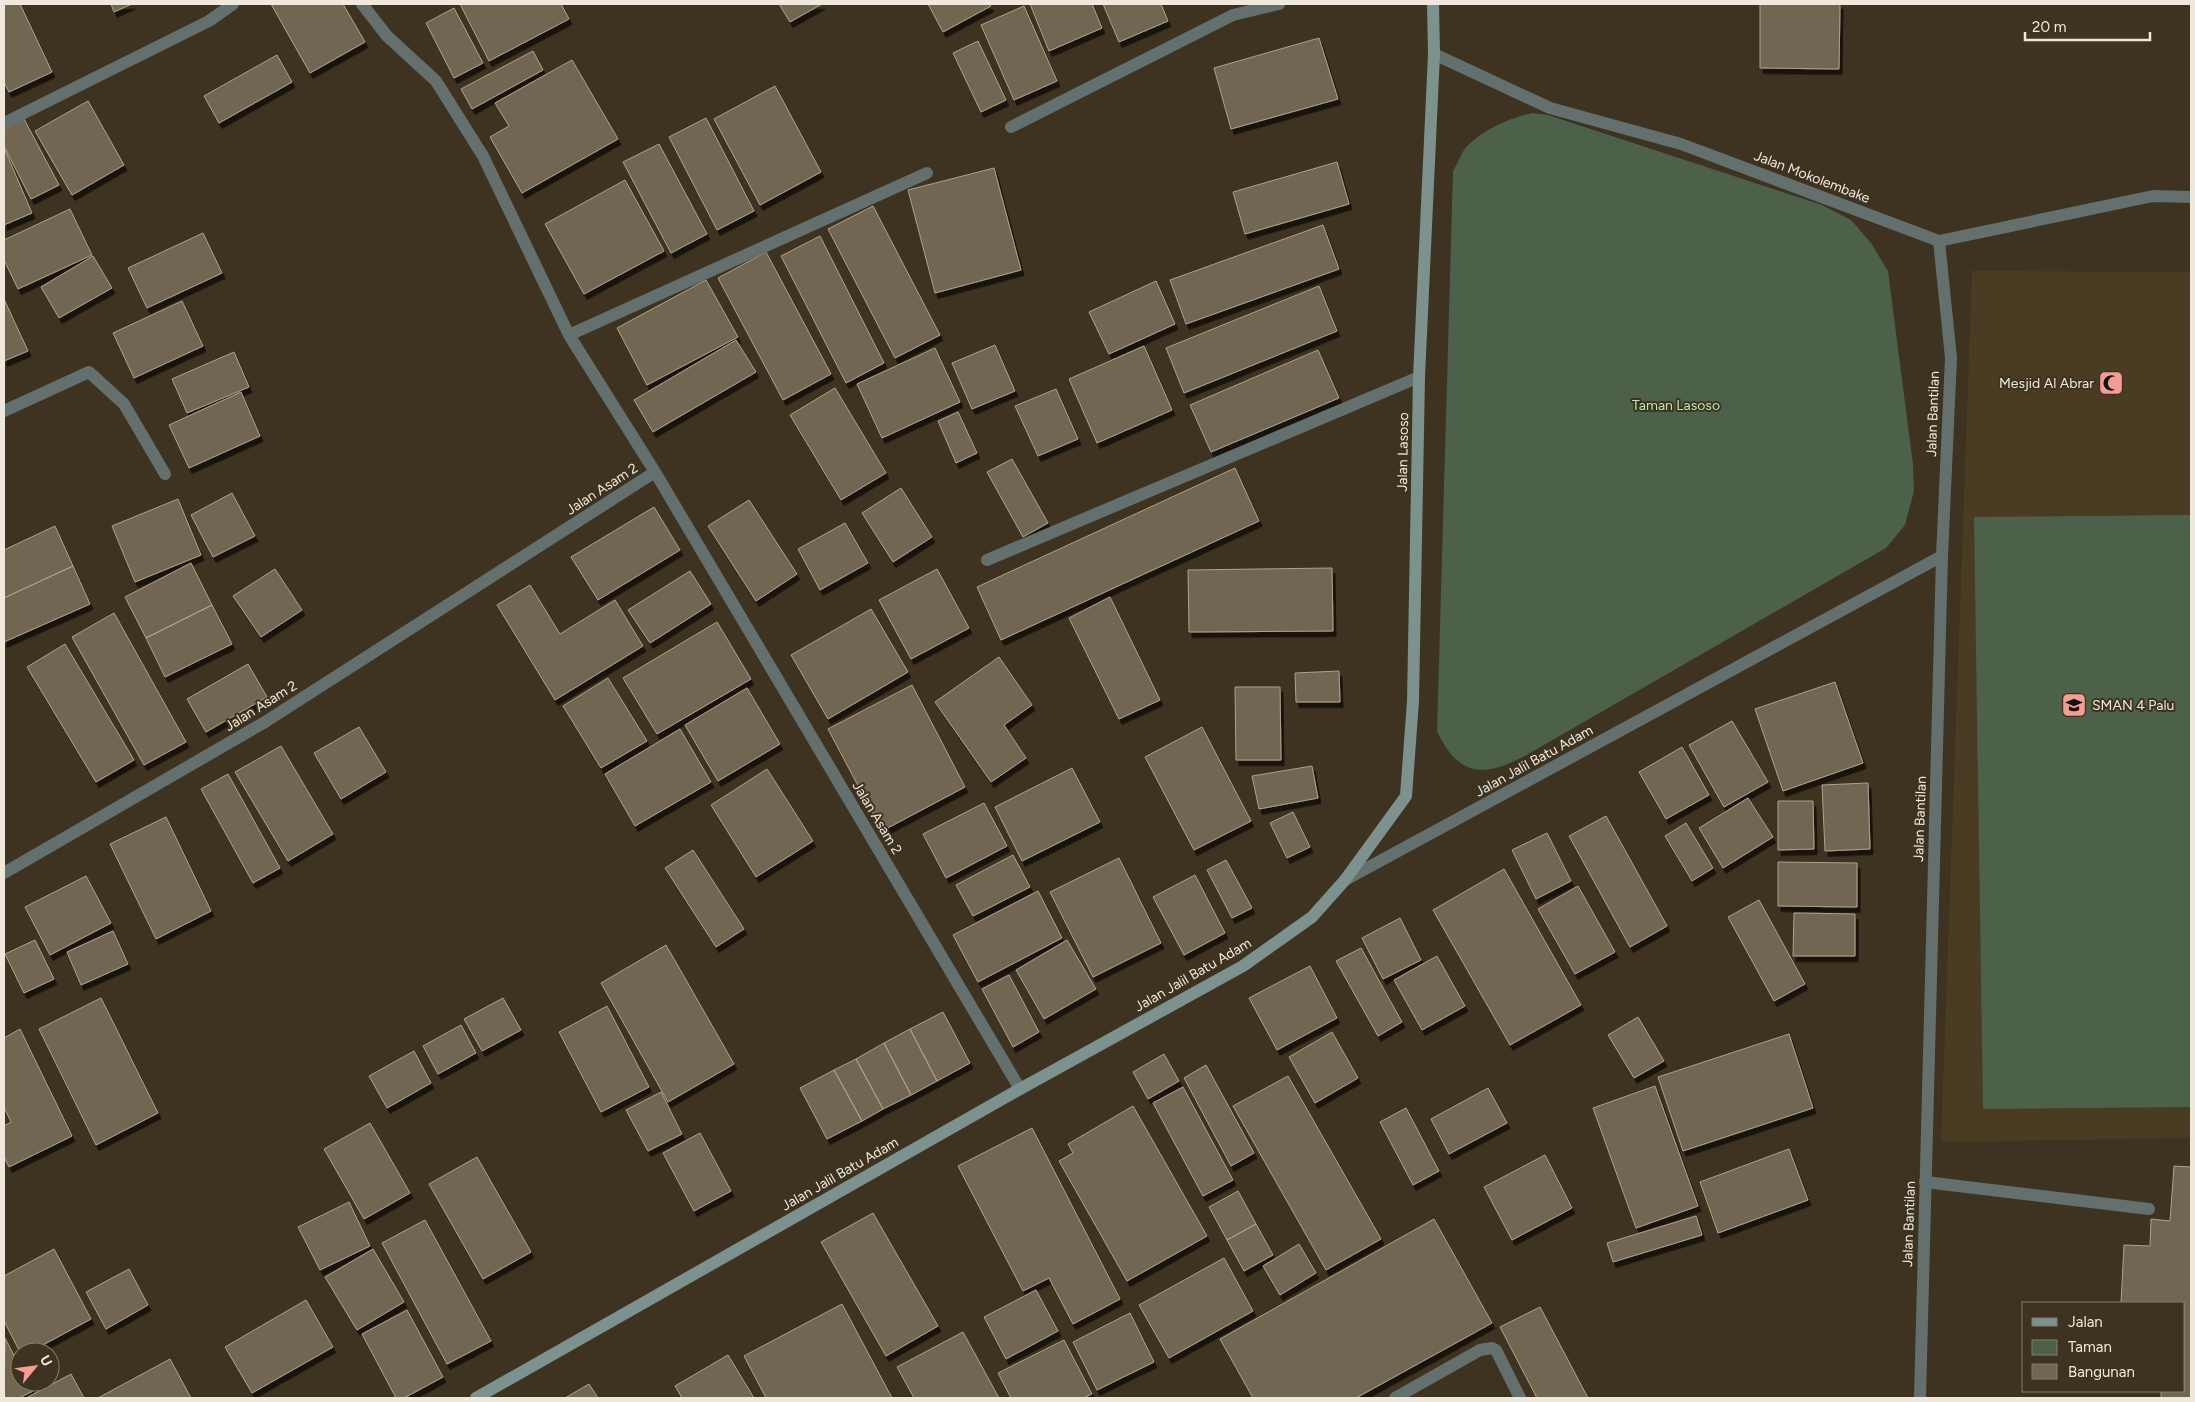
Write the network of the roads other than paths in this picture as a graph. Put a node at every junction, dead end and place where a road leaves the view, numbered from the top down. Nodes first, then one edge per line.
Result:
1 (233, 4) edge
2 (362, 4) edge
3 (1279, 4) edge
4 (1433, 4) edge
5 (1434, 54) junction
6 (4, 123) edge
7 (1012, 127) dead end
8 (927, 173) dead end
9 (2191, 197) edge
10 (1939, 241) junction
11 (569, 335) junction
12 (1419, 377) junction
13 (4, 411) edge
14 (655, 472) junction
15 (165, 474) dead end
16 (1942, 556) junction
17 (987, 560) dead end
18 (4, 873) edge
19 (1345, 880) junction
20 (1020, 1089) junction
21 (1925, 1182) junction
22 (2149, 1210) dead end
23 (476, 1398) edge
24 (1395, 1398) edge
25 (1520, 1398) edge
26 (1920, 1398) edge

1 - 6 street
2 - 11 street
3 - 7 street
4 - 5 street, Jalan Lasoso
5 - 10 street, Jalan Mokolembake
5 - 12 street, Jalan Lasoso
8 - 11 street
9 - 10 street
10 - 16 street, Jalan Bantilan
11 - 14 street
12 - 17 street
12 - 19 street, Jalan Lasoso
13 - 15 street
14 - 18 street, Jalan Asam 2
14 - 20 street, Jalan Asam 2
16 - 19 street, Jalan Jalil Batu Adam
16 - 21 street, Jalan Bantilan
19 - 20 street, Jalan Jalil Batu Adam
20 - 23 street, Jalan Jalil Batu Adam
21 - 22 street
21 - 26 street, Jalan Bantilan
24 - 25 street

